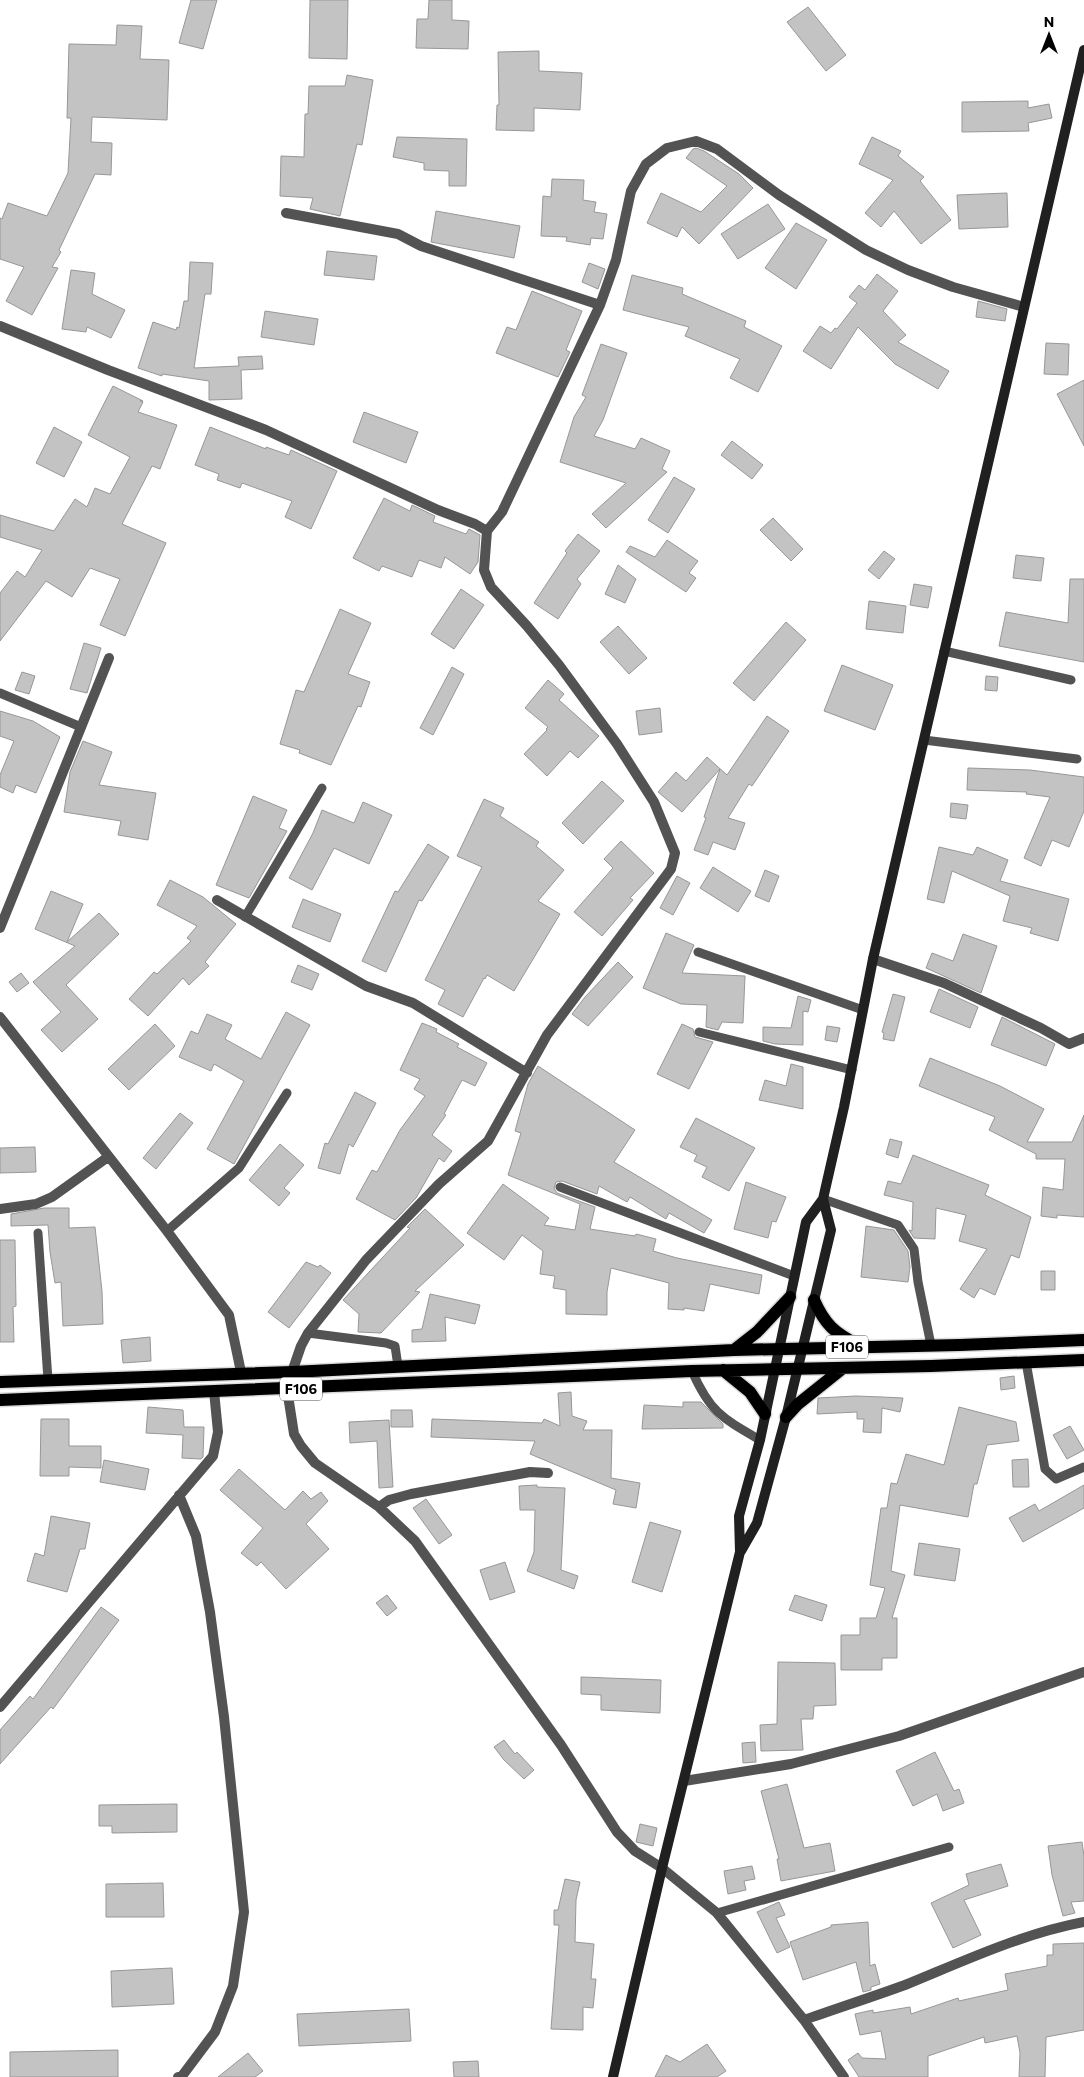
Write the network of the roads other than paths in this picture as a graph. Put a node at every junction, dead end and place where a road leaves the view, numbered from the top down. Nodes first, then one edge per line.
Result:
1 (1084, 50) edge
2 (286, 213) dead end
3 (600, 305) junction
4 (1024, 307) junction
5 (0, 326) edge
6 (487, 530) junction
7 (944, 651) junction
8 (110, 658) dead end
9 (1071, 680) dead end
10 (0, 693) edge
11 (81, 727) junction
12 (924, 740) junction
13 (1077, 759) dead end
14 (322, 788) dead end
15 (217, 900) dead end
16 (245, 917) junction
17 (0, 928) edge
18 (698, 952) dead end
19 (873, 959) junction
20 (863, 1010) junction
21 (0, 1017) edge
22 (699, 1032) dead end
23 (1084, 1038) edge
24 (852, 1070) junction
25 (527, 1073) junction
26 (287, 1093) dead end
27 (108, 1157) junction
28 (560, 1187) dead end
29 (823, 1199) junction
30 (0, 1209) edge
31 (167, 1231) junction
32 (38, 1233) dead end
33 (794, 1276) junction
34 (790, 1297) junction
35 (814, 1300) junction
36 (308, 1333) junction
37 (1084, 1340) edge
38 (931, 1345) junction
39 (860, 1347) junction
40 (803, 1348) junction
41 (779, 1349) junction
42 (734, 1350) junction
43 (1084, 1360) edge
44 (1026, 1362) junction
45 (398, 1366) junction
46 (843, 1368) junction
47 (776, 1369) junction
48 (798, 1369) junction
49 (723, 1370) junction
50 (692, 1371) junction
51 (241, 1372) junction
52 (292, 1372) junction
53 (48, 1380) junction
54 (0, 1382) edge
55 (287, 1389) junction
56 (214, 1391) junction
57 (0, 1400) edge
58 (766, 1414) junction
59 (786, 1417) junction
60 (760, 1440) junction
61 (1084, 1467) edge
62 (548, 1473) dead end
63 (179, 1495) junction
64 (380, 1507) junction
65 (740, 1552) junction
66 (1084, 1672) edge
67 (0, 1707) edge
68 (684, 1781) junction
69 (949, 1847) dead end
70 (662, 1868) junction
71 (717, 1913) junction
72 (1084, 1922) edge
73 (804, 2020) junction
74 (178, 2077) edge
75 (613, 2077) edge
76 (844, 2077) edge

1 - 4 main road
2 - 3 street
3 - 4 street
3 - 6 street
4 - 7 main road
5 - 6 street
6 - 25 street
7 - 9 lane
7 - 12 main road
8 - 11 street
10 - 11 lane
11 - 17 street
12 - 13 lane
12 - 19 main road
14 - 16 lane
15 - 16 street
16 - 25 street
18 - 20 lane
19 - 20 main road
19 - 23 street
20 - 24 main road
21 - 27 street
22 - 24 lane
24 - 29 main road
25 - 36 street
26 - 31 lane
27 - 30 street
27 - 31 street
28 - 33 lane
29 - 33 main road
29 - 35 main road
29 - 38 lane
31 - 51 street
32 - 53 lane
33 - 34 main road
34 - 41 main road
34 - 42 main road
35 - 39 main road
35 - 40 main road
36 - 45 lane
36 - 52 street
37 - 38 main road, F106
38 - 39 main road, F106
39 - 40 main road, F106
40 - 41 main road, F106
40 - 48 main road
41 - 42 main road, F106
41 - 47 main road
42 - 45 main road, F106
43 - 44 main road, F106
44 - 46 main road, F106
44 - 61 lane
45 - 52 main road, F106
46 - 48 main road, F106
46 - 59 main road
47 - 48 main road, F106
47 - 49 main road, F106
47 - 58 main road
48 - 59 main road
49 - 50 main road, F106
49 - 58 main road
50 - 55 main road, F106
50 - 60 lane
51 - 52 main road, F106
51 - 53 main road, F106
53 - 54 main road, F106
55 - 56 main road, F106
55 - 64 street
56 - 57 main road, F106
56 - 63 street
58 - 60 main road
59 - 65 main road
60 - 65 main road
62 - 64 street
63 - 67 street
63 - 74 street
64 - 70 street
65 - 68 main road
66 - 68 street
68 - 70 main road
69 - 71 lane
70 - 71 street
70 - 75 main road
71 - 73 street
72 - 73 street
73 - 76 street

